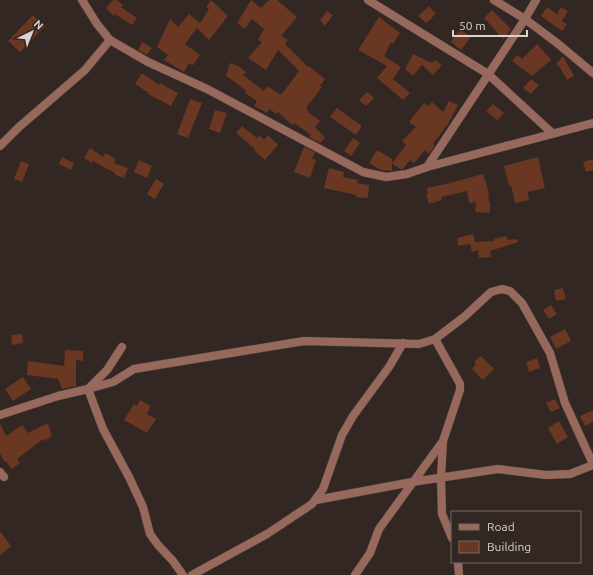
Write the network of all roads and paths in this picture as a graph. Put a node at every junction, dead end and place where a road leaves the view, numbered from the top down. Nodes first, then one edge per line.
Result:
1 (82, 0) edge
2 (368, 0) edge
3 (494, 0) edge
4 (536, 0) edge
5 (525, 19) junction
6 (110, 40) junction
7 (488, 74) junction
8 (593, 74) edge
9 (593, 123) edge
10 (552, 133) junction
11 (0, 146) edge
12 (426, 167) junction
13 (435, 339) junction
14 (404, 343) junction
15 (122, 347) dead end
16 (88, 389) junction
17 (0, 415) edge
18 (443, 441) junction
19 (593, 464) edge
20 (441, 477) junction
21 (412, 482) junction
22 (316, 500) junction
23 (451, 536) edge
24 (458, 563) edge
25 (183, 575) edge
26 (192, 575) edge
27 (356, 575) edge
28 (459, 575) edge

1 - 6 street
2 - 7 street
3 - 5 street
4 - 5 street
5 - 7 street
5 - 8 street
6 - 11 street
6 - 12 street
7 - 10 street
7 - 12 street
9 - 10 street
10 - 12 street
13 - 14 street
13 - 18 street
13 - 19 street
14 - 16 street
14 - 22 street
15 - 16 street
16 - 17 street
16 - 25 street
18 - 20 street
18 - 21 street
19 - 20 street
20 - 21 street
20 - 23 street
21 - 22 street
21 - 27 street
22 - 26 street
24 - 28 street

